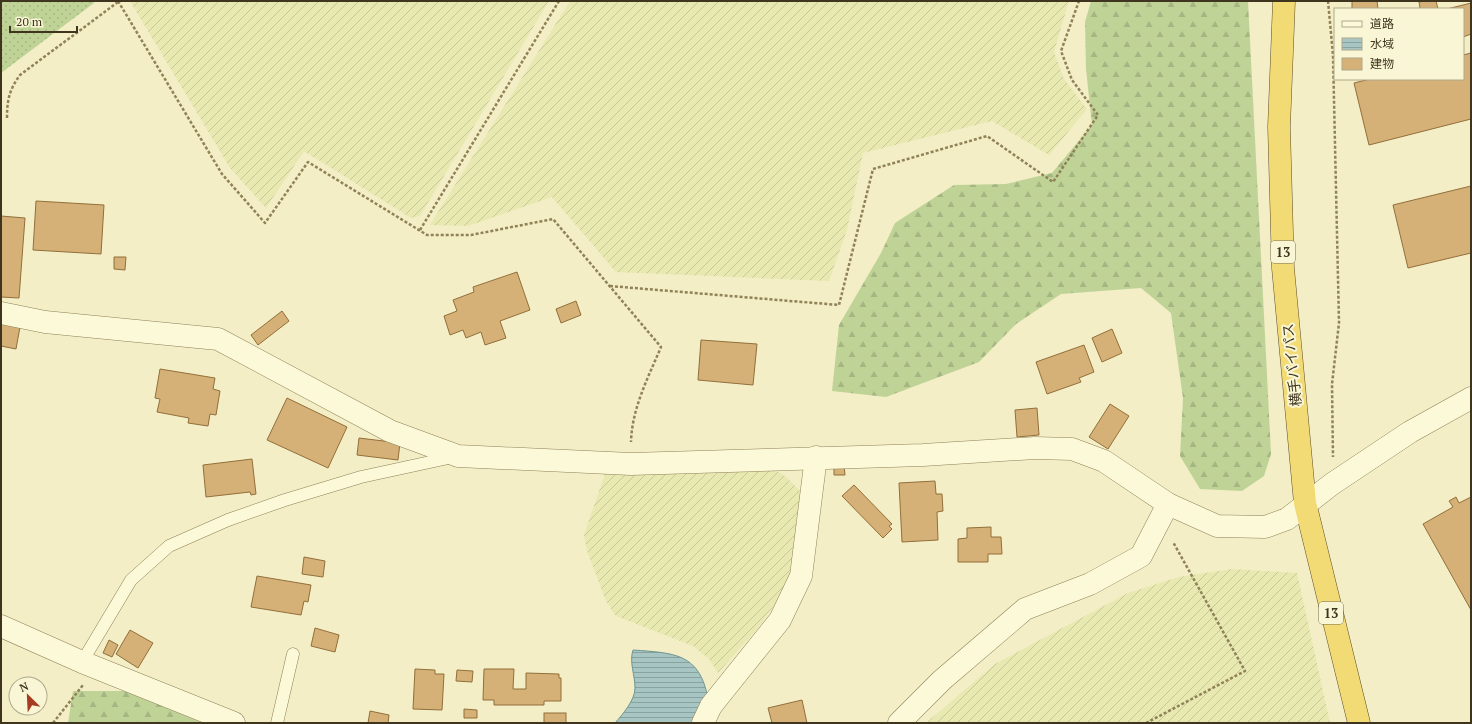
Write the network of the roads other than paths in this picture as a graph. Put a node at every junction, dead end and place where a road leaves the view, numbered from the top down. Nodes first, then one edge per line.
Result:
1 (1284, 1) edge
2 (1, 313) edge
3 (1471, 398) edge
4 (458, 456) junction
5 (816, 457) junction
6 (1305, 503) junction
7 (1163, 513) junction
8 (1, 626) edge
9 (293, 654) dead end
10 (90, 665) junction
11 (234, 723) edge
12 (276, 723) edge
13 (703, 723) edge
14 (899, 723) edge
15 (1359, 723) edge

1 - 6 highway, 横手バイパス / 13
2 - 4 street
3 - 6 street
4 - 5 street
4 - 10 lane
5 - 7 street
5 - 13 street
6 - 7 street
6 - 15 highway, 横手バイパス / 13
7 - 14 street
8 - 10 street
9 - 12 lane
10 - 11 street

